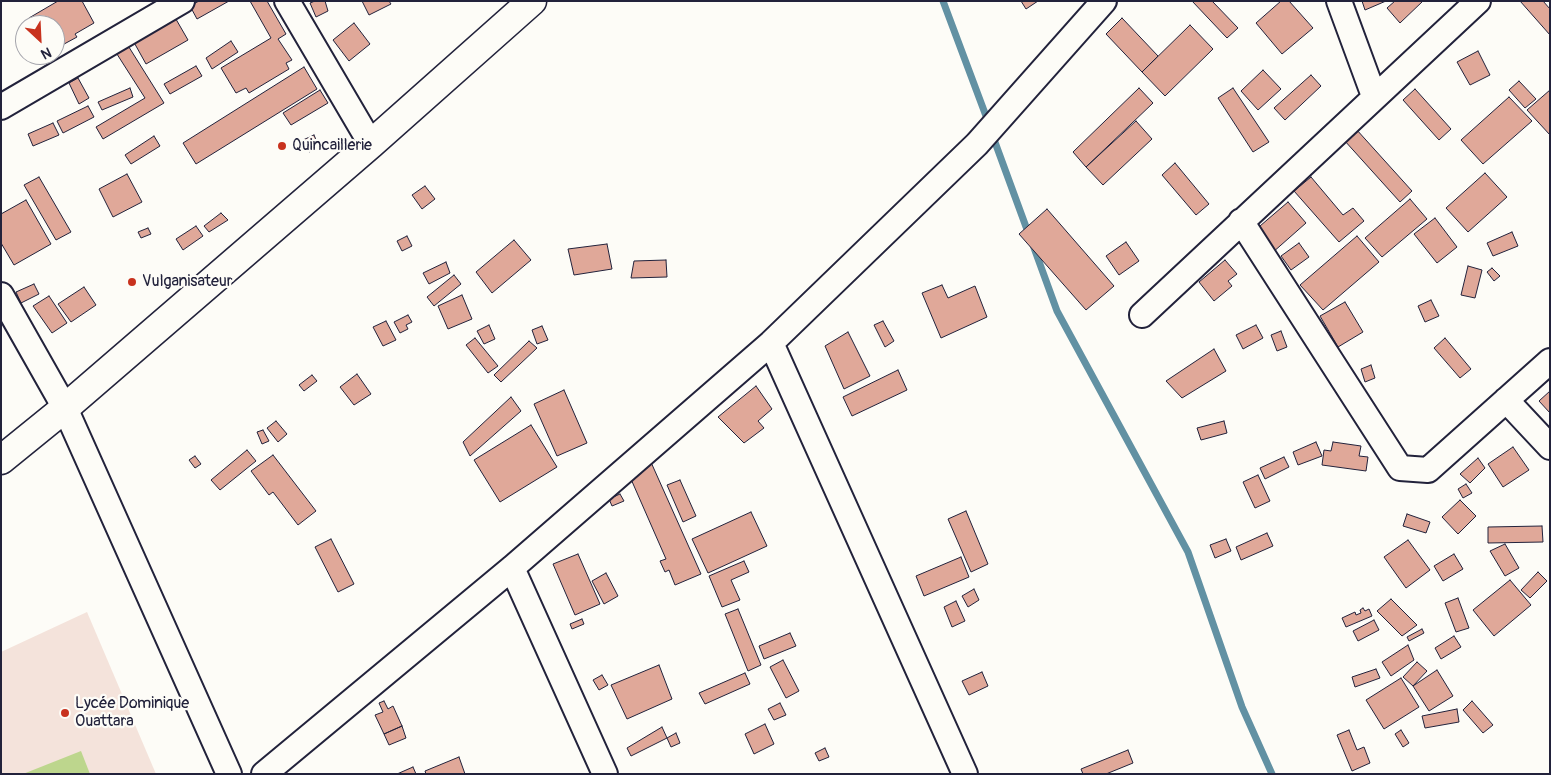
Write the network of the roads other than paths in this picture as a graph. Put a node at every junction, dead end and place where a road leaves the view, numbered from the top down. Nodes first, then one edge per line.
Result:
1 (182, 1) edge
2 (287, 1) edge
3 (532, 1) edge
4 (1104, 1) edge
5 (1338, 1) edge
6 (1478, 1) edge
7 (1374, 96) junction
8 (1, 107) edge
9 (372, 144) junction
10 (1241, 222) junction
11 (1, 295) edge
12 (1142, 315) dead end
13 (771, 343) junction
14 (1550, 361) edge
15 (1506, 400) junction
16 (66, 408) junction
17 (1550, 447) edge
18 (1, 460) edge
19 (512, 568) junction
20 (229, 774) edge
21 (264, 774) edge
22 (605, 774) edge
23 (965, 774) edge

1 - 8 street
2 - 9 street
3 - 9 street
4 - 13 street
5 - 7 street
6 - 7 street
7 - 10 street
9 - 16 street
10 - 12 street
10 - 15 street
11 - 16 street
13 - 19 street
13 - 23 street
14 - 15 street
15 - 17 street
16 - 18 street
16 - 20 street
19 - 21 street
19 - 22 street

